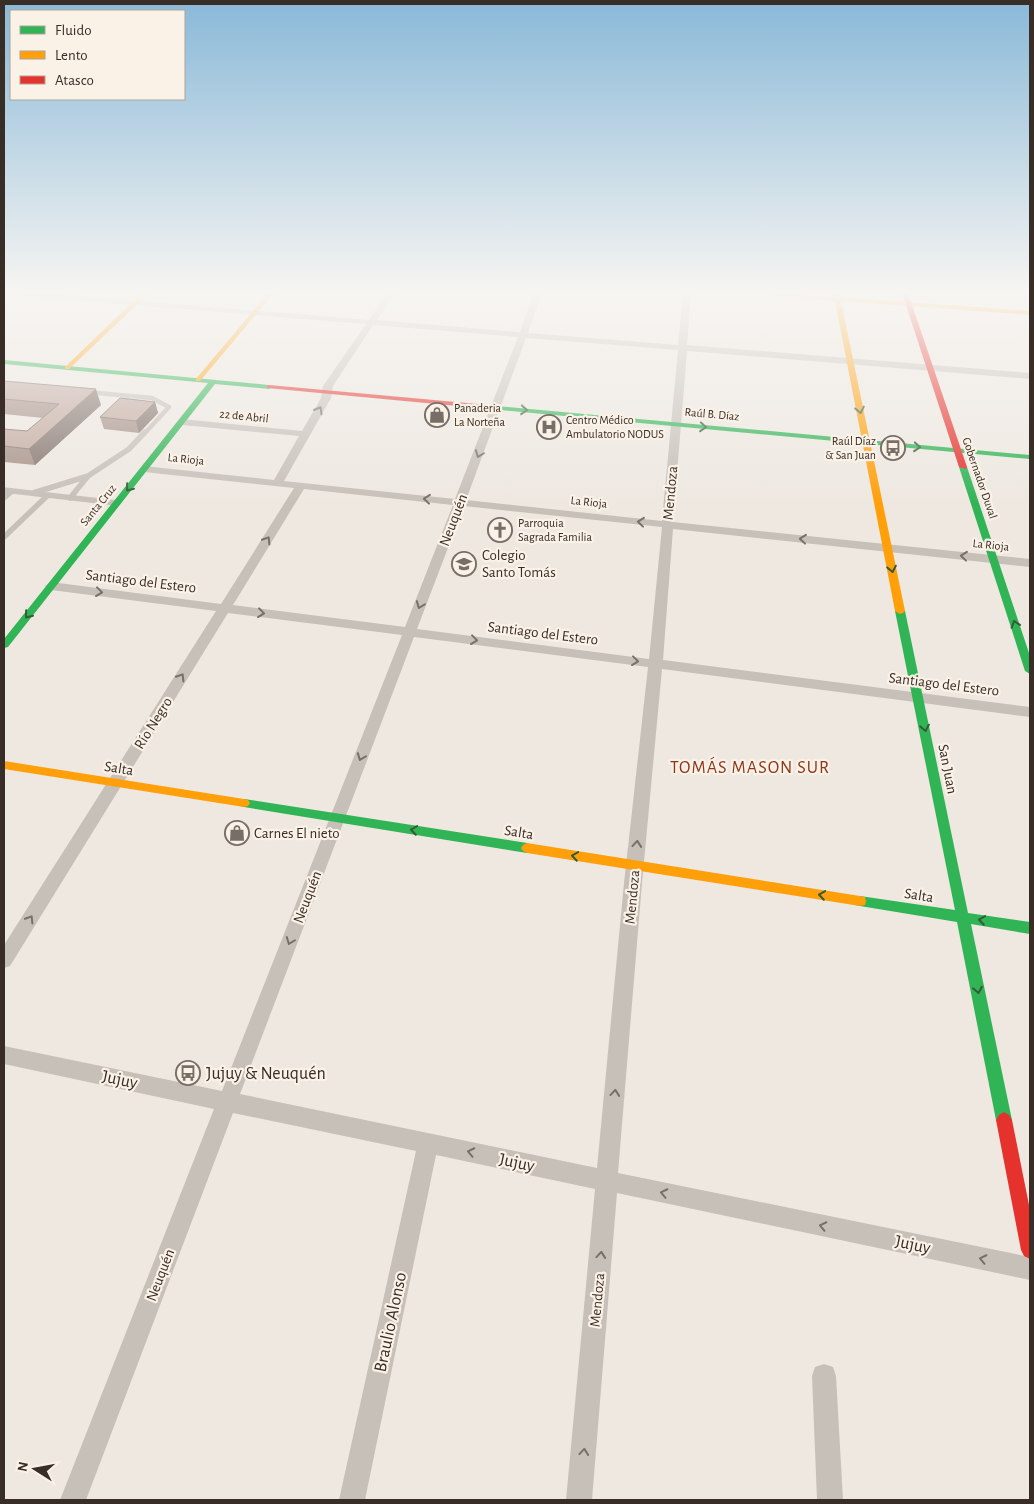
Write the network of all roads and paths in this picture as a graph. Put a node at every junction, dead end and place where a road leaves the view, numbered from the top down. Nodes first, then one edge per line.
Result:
1 (16, 363) edge
2 (72, 363) edge
3 (212, 363) edge
4 (344, 363) edge
5 (513, 363) edge
6 (681, 363) edge
7 (850, 363) edge
8 (866, 363) edge
9 (927, 363) edge
10 (67, 368) junction
11 (929, 368) junction
12 (1030, 376) edge
13 (198, 380) junction
14 (214, 382) junction
15 (83, 391) edge
16 (327, 392) junction
17 (152, 398) junction
18 (145, 405) edge
19 (497, 408) junction
20 (182, 422) junction
21 (676, 424) junction
22 (305, 434) junction
23 (866, 442) junction
24 (956, 450) junction
25 (1030, 457) edge
26 (144, 469) junction
27 (88, 476) junction
28 (277, 483) junction
29 (302, 486) junction
30 (4, 490) edge
31 (12, 491) junction
32 (33, 493) junction
33 (48, 495) junction
34 (4, 498) edge
35 (70, 498) junction
36 (460, 502) junction
37 (117, 503) junction
38 (668, 524) junction
39 (4, 537) edge
40 (888, 548) junction
41 (993, 559) junction
42 (1030, 563) edge
43 (51, 586) junction
44 (225, 608) junction
45 (410, 632) junction
46 (4, 645) edge
47 (655, 663) junction
48 (1030, 671) edge
49 (918, 697) junction
50 (1030, 712) edge
51 (4, 765) edge
52 (115, 783) junction
53 (338, 818) junction
54 (635, 865) junction
55 (963, 917) junction
56 (1030, 928) edge
57 (4, 960) edge
58 (4, 1055) edge
59 (228, 1102) junction
60 (428, 1143) junction
61 (607, 1181) junction
62 (1030, 1250) edge
63 (1030, 1269) edge
64 (824, 1376) dead end
65 (73, 1500) edge
66 (352, 1500) edge
67 (579, 1500) edge
68 (830, 1500) edge

1 - 10 street, Raúl B. Díaz
2 - 10 street
3 - 13 street
4 - 16 street
5 - 19 street, Neuquén
6 - 21 street, Mendoza
7 -> 23 street, San Juan
8 - 11 street
9 - 11 street, Gobernador Duval
10 - 13 street, Raúl B. Díaz
11 - 12 street
11 - 24 street, Gobernador Duval
13 - 14 street, Raúl B. Díaz
14 - 16 street, Raúl B. Díaz
14 - 20 street, Santa Cruz
15 - 17 lane
16 - 19 street, Raúl B. Díaz
22 -> 16 street
17 - 18 lane
17 - 27 lane
19 -> 21 street, Raúl B. Díaz
19 -> 36 street, Neuquén
20 - 22 street, 22 de Abril
20 - 26 street, Santa Cruz
21 -> 23 street, Raúl B. Díaz
21 - 38 street, Mendoza
22 - 28 street
23 -> 24 street, Raúl B. Díaz
23 - 40 street, San Juan
24 - 25 street, Raúl B. Díaz
24 - 41 street, Gobernador Duval
26 - 28 street, La Rioja
26 -> 37 street, Santa Cruz
27 - 32 lane
27 - 35 lane
28 - 29 street, La Rioja
36 -> 29 street, La Rioja
44 -> 29 street, Río Negro
30 - 31 lane
31 - 32 lane
31 - 34 lane
32 - 33 lane
33 - 35 lane
33 - 39 lane
35 - 37 lane
38 -> 36 street, La Rioja
36 -> 45 street, Neuquén
37 - 43 street, Santa Cruz
40 -> 38 street, La Rioja
38 - 47 street, Mendoza
41 -> 40 street, La Rioja
40 -> 49 street, San Juan
41 - 42 street, La Rioja
48 -> 41 street, Gobernador Duval
43 -> 44 street, Santiago del Estero
43 -> 46 street, Santa Cruz
44 -> 45 street, Santiago del Estero
52 -> 44 street, Río Negro
45 -> 47 street, Santiago del Estero
45 -> 53 street, Neuquén
47 - 49 street, Santiago del Estero
54 -> 47 street, Mendoza
49 - 50 street, Santiago del Estero
49 -> 55 street, San Juan
51 - 52 street, Salta
52 - 53 street, Salta
57 -> 52 street, Río Negro
54 -> 53 street, Salta
53 -> 59 street, Neuquén
55 -> 54 street, Salta
61 -> 54 street, Mendoza
56 -> 55 street, Salta
55 -> 62 street, San Juan
58 - 59 street, Jujuy
59 - 60 street, Jujuy
59 - 65 street, Neuquén
61 -> 60 street, Jujuy
60 - 66 street, Braulio Alonso
63 -> 61 street, Jujuy
67 -> 61 street, Mendoza
64 - 68 street

